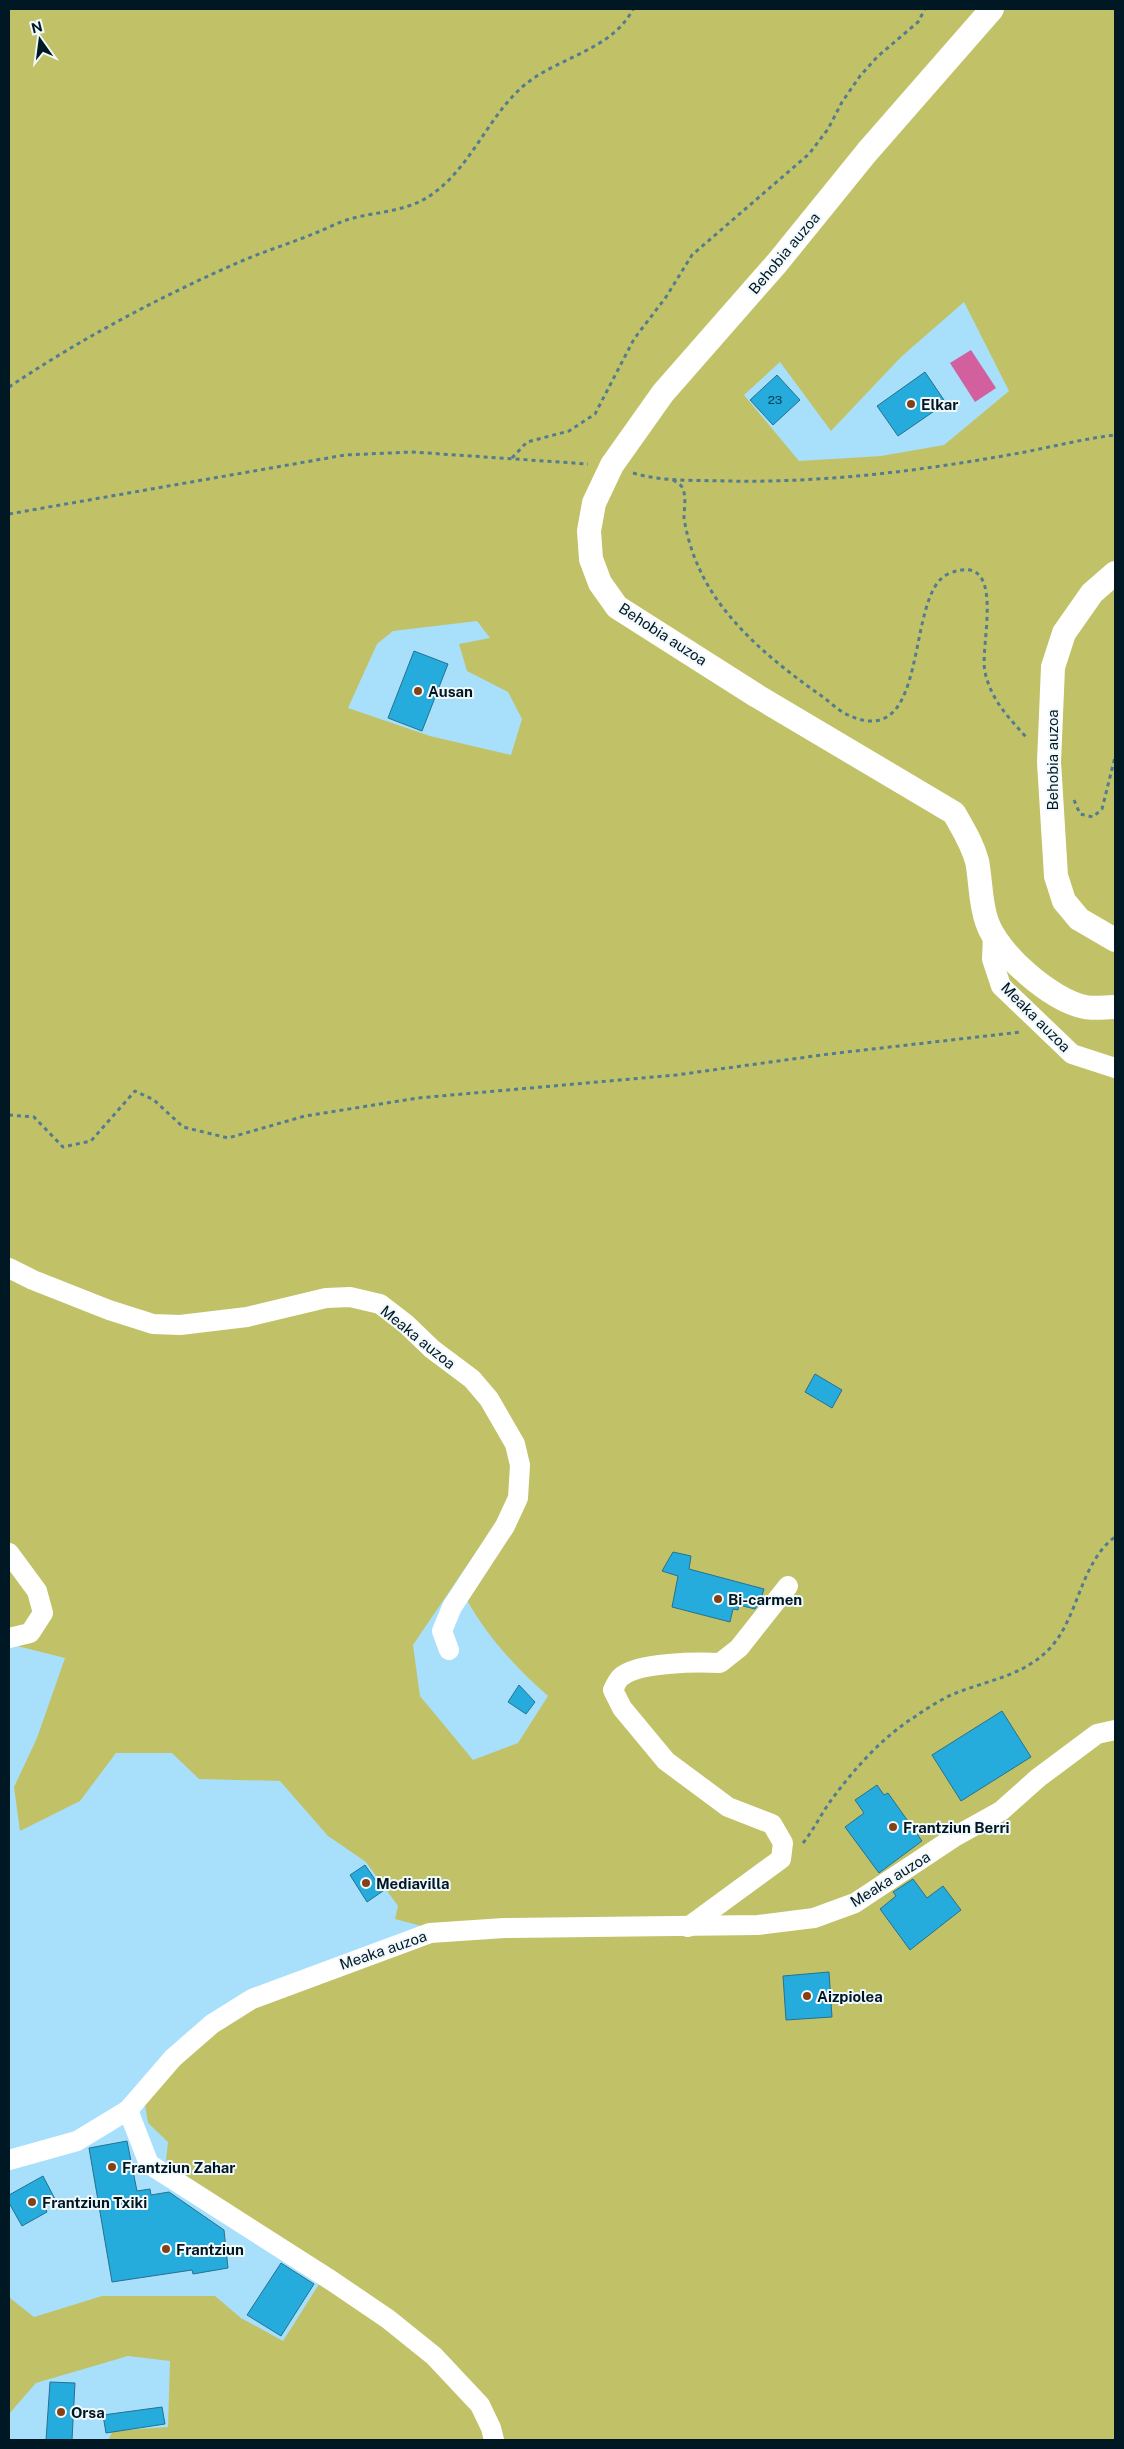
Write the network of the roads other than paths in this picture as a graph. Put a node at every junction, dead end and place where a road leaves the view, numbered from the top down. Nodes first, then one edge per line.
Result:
1 (992, 9) edge
2 (1115, 573) edge
3 (993, 937) junction
4 (1115, 940) edge
5 (1115, 1006) edge
6 (1115, 1068) edge
7 (9, 1268) edge
8 (9, 1552) edge
9 (788, 1586) dead end
10 (9, 1638) edge
11 (449, 1650) dead end
12 (1115, 1730) edge
13 (688, 1927) junction
14 (128, 2110) junction
15 (9, 2160) edge
16 (494, 2440) edge

1 - 3 street, Behobia auzoa
2 - 4 street, Behobia auzoa
3 - 5 street, Behobia auzoa
3 - 6 street, Meaka auzoa
7 - 11 street, Meaka auzoa
8 - 10 street
9 - 13 street
12 - 13 street, Meaka auzoa
13 - 14 street, Meaka auzoa
14 - 15 street, Meaka auzoa
14 - 16 street

